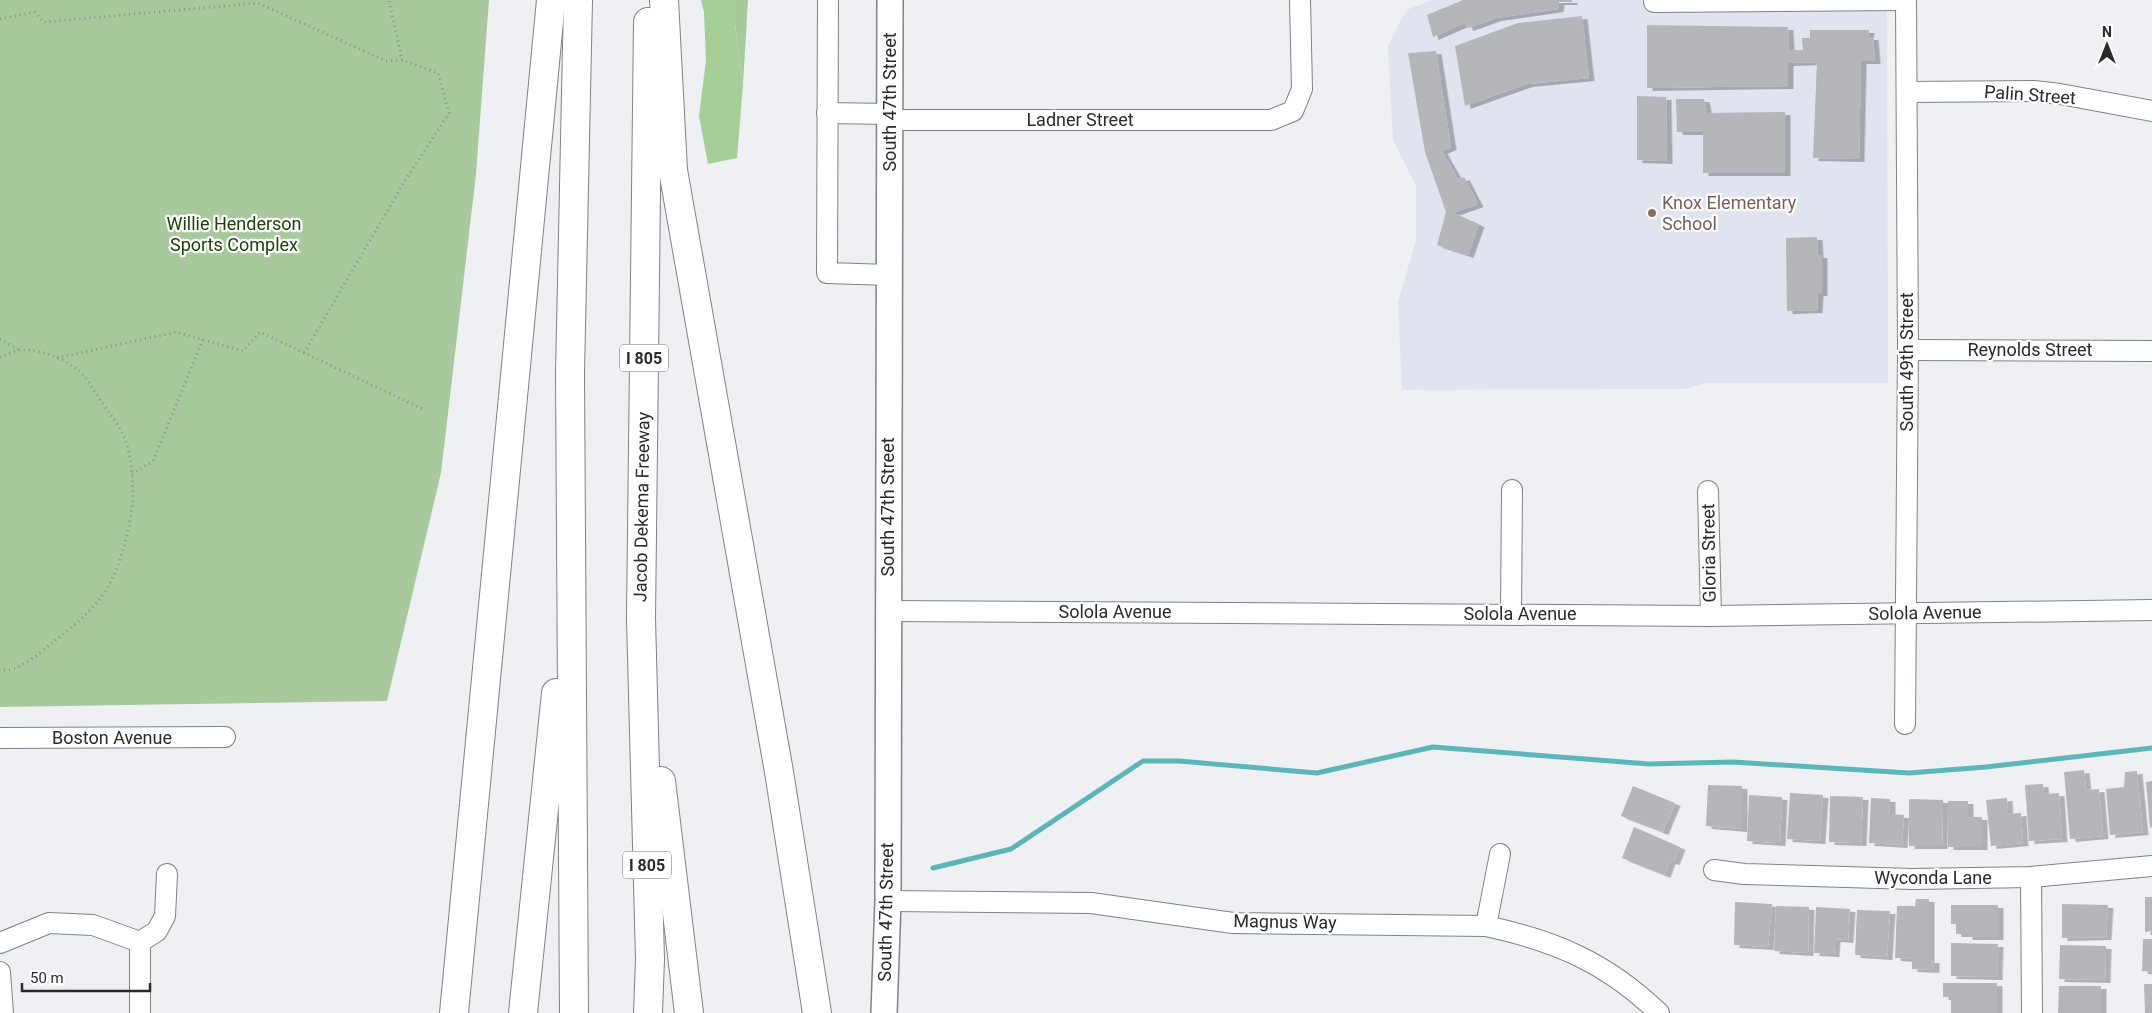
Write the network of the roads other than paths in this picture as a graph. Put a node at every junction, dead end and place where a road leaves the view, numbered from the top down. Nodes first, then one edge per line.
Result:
1 (551, 0) edge
2 (578, 0) edge
3 (649, 0) edge
4 (664, 0) edge
5 (828, 0) edge
6 (890, 0) edge
7 (1300, 0) edge
8 (1902, 0) edge
9 (1906, 0) edge
10 (1654, 2) dead end
11 (1907, 92) junction
12 (2152, 111) edge
13 (827, 113) junction
14 (890, 117) junction
15 (889, 275) junction
16 (1908, 350) junction
17 (2152, 351) edge
18 (570, 374) junction
19 (1512, 490) dead end
20 (1708, 491) dead end
21 (2152, 610) edge
22 (888, 611) junction
23 (1906, 613) junction
24 (1511, 614) junction
25 (1711, 616) junction
26 (641, 618) junction
27 (1905, 724) dead end
28 (0, 738) edge
29 (225, 738) dead end
30 (1500, 854) dead end
31 (2152, 866) edge
32 (1714, 870) dead end
33 (167, 874) dead end
34 (2031, 877) junction
35 (888, 901) junction
36 (1486, 926) junction
37 (140, 942) junction
38 (0, 943) edge
39 (0, 972) edge
40 (3, 1013) edge
41 (140, 1013) edge
42 (454, 1013) edge
43 (523, 1013) edge
44 (574, 1013) edge
45 (648, 1013) edge
46 (689, 1013) edge
47 (817, 1013) edge
48 (884, 1013) edge
49 (1659, 1013) edge
50 (2032, 1013) edge

1 - 42 highway
2 - 18 highway
3 - 26 highway, Jacob Dekema Freeway / I 805
4 - 47 highway
5 - 13 street
6 - 14 main road, South 47th Street
7 - 14 street, Ladner Street
8 - 10 street
9 - 11 street, South 49th Street
11 - 12 street, Palin Street
11 - 16 street, South 49th Street
13 - 14 street, Ladner Street
13 - 15 street
14 - 15 main road, South 47th Street
15 - 22 main road, South 47th Street
16 - 17 street, Reynolds Street
16 - 23 street, South 49th Street
18 - 43 highway
18 - 44 highway
19 - 24 street
20 - 25 street, Gloria Street
21 - 23 street, Solola Avenue
22 - 24 street, Solola Avenue
22 - 35 main road, South 47th Street
23 - 25 street, Solola Avenue
23 - 27 street, South 49th Street
24 - 25 street, Solola Avenue
26 - 45 highway, Jacob Dekema Freeway / I 805
26 - 46 highway
28 - 29 street, Boston Avenue
30 - 36 street
31 - 34 street, Wyconda Lane
32 - 34 street, Wyconda Lane
33 - 37 street
34 - 50 street
35 - 36 street, Magnus Way
35 - 48 main road, South 47th Street
36 - 49 street, Magnus Way
37 - 38 street
37 - 41 street
39 - 40 street

